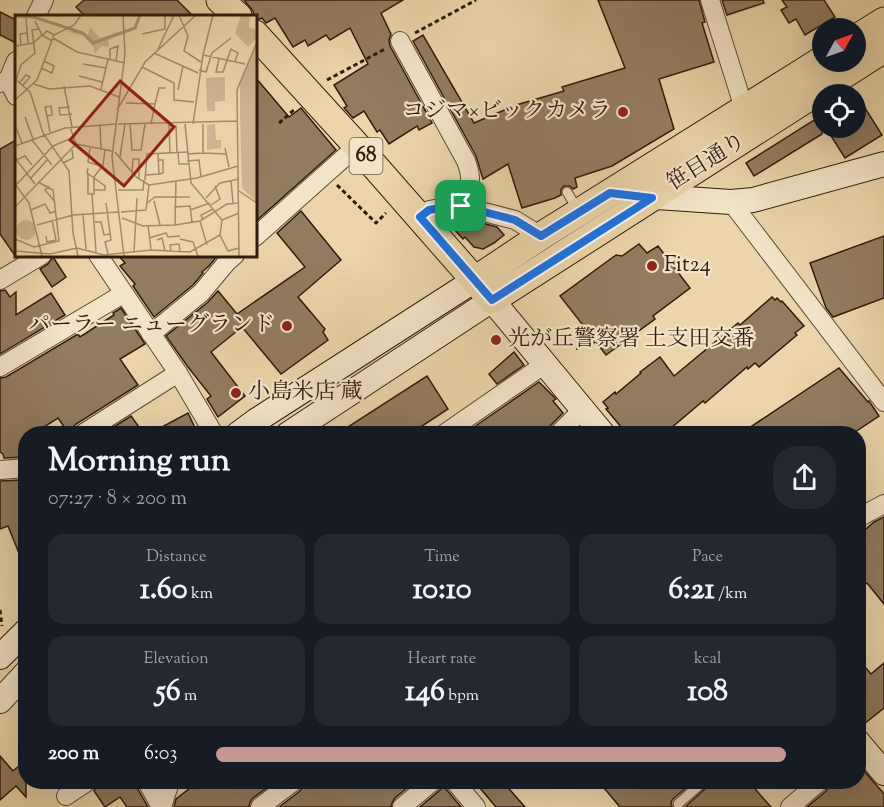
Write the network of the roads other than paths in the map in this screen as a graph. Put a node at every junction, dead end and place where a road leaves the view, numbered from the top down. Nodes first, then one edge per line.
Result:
1 (220, 0) edge
2 (710, 0) edge
3 (237, 15) edge
4 (884, 21) edge
5 (866, 32) edge
6 (256, 35) edge
7 (400, 41) dead end
8 (884, 49) edge
9 (15, 63) edge
10 (812, 66) edge
11 (4, 81) edge
12 (15, 95) edge
13 (743, 108) junction
14 (753, 134) junction
15 (357, 146) junction
16 (884, 164) edge
17 (610, 193) junction
18 (652, 198) junction
19 (731, 202) junction
20 (461, 206) junction
21 (420, 217) junction
22 (256, 236) edge
23 (541, 236) junction
24 (40, 256) edge
25 (99, 256) edge
26 (234, 256) edge
27 (0, 280) edge
28 (484, 290) junction
29 (123, 294) junction
30 (151, 334) junction
31 (545, 364) junction
32 (0, 367) edge
33 (178, 373) junction
34 (884, 402) edge
35 (583, 409) junction
36 (95, 426) edge
37 (209, 426) edge
38 (249, 426) edge
39 (299, 426) edge
40 (456, 426) edge
41 (566, 426) edge
42 (597, 426) edge
43 (18, 469) edge
44 (0, 470) edge
45 (884, 504) edge
46 (866, 514) edge
47 (14, 630) edge
48 (0, 657) edge
49 (18, 682) edge
50 (0, 701) edge
51 (866, 752) edge
52 (884, 773) edge
53 (76, 789) edge
54 (151, 789) edge
55 (170, 789) edge
56 (284, 789) edge
57 (420, 789) edge
58 (461, 789) edge
59 (695, 789) edge
60 (811, 789) edge
61 (66, 796) dead end
62 (678, 804) dead end
63 (162, 807) edge
64 (260, 807) edge
65 (402, 807) edge
66 (476, 807) edge
67 (790, 807) edge

1 - 3 main road
2 - 13 street
4 - 5 main road
6 - 15 main road, 68
7 - 20 street
8 - 14 main road, 笹目通り
9 - 11 street
10 - 13 main road, 笹目通り
11 - 12 street
13 - 14 street
13 - 17 main road, 笹目通り
14 - 18 main road, 笹目通り
15 - 21 main road, 68
15 - 22 street
16 - 19 main road
17 - 18 main road
17 - 23 main road, 笹目通り
18 - 19 main road
18 - 28 main road, 笹目通り
19 - 34 street
20 - 21 street
20 - 23 street
21 - 28 main road, 68
23 - 28 main road, 笹目通り
24 - 27 street
25 - 29 street
26 - 30 street
28 - 31 main road
28 - 38 main road, 笹目通り
28 - 39 main road, 笹目通り
29 - 30 street
29 - 32 street
30 - 33 street
31 - 35 main road
31 - 40 street
33 - 36 street
33 - 37 street
35 - 41 street
35 - 42 main road
43 - 44 street
45 - 46 street
47 - 48 main road
49 - 50 main road
51 - 52 main road
53 - 61 street
54 - 63 street
55 - 63 street
56 - 64 street
57 - 65 street
58 - 66 street
59 - 62 lane
60 - 67 street

